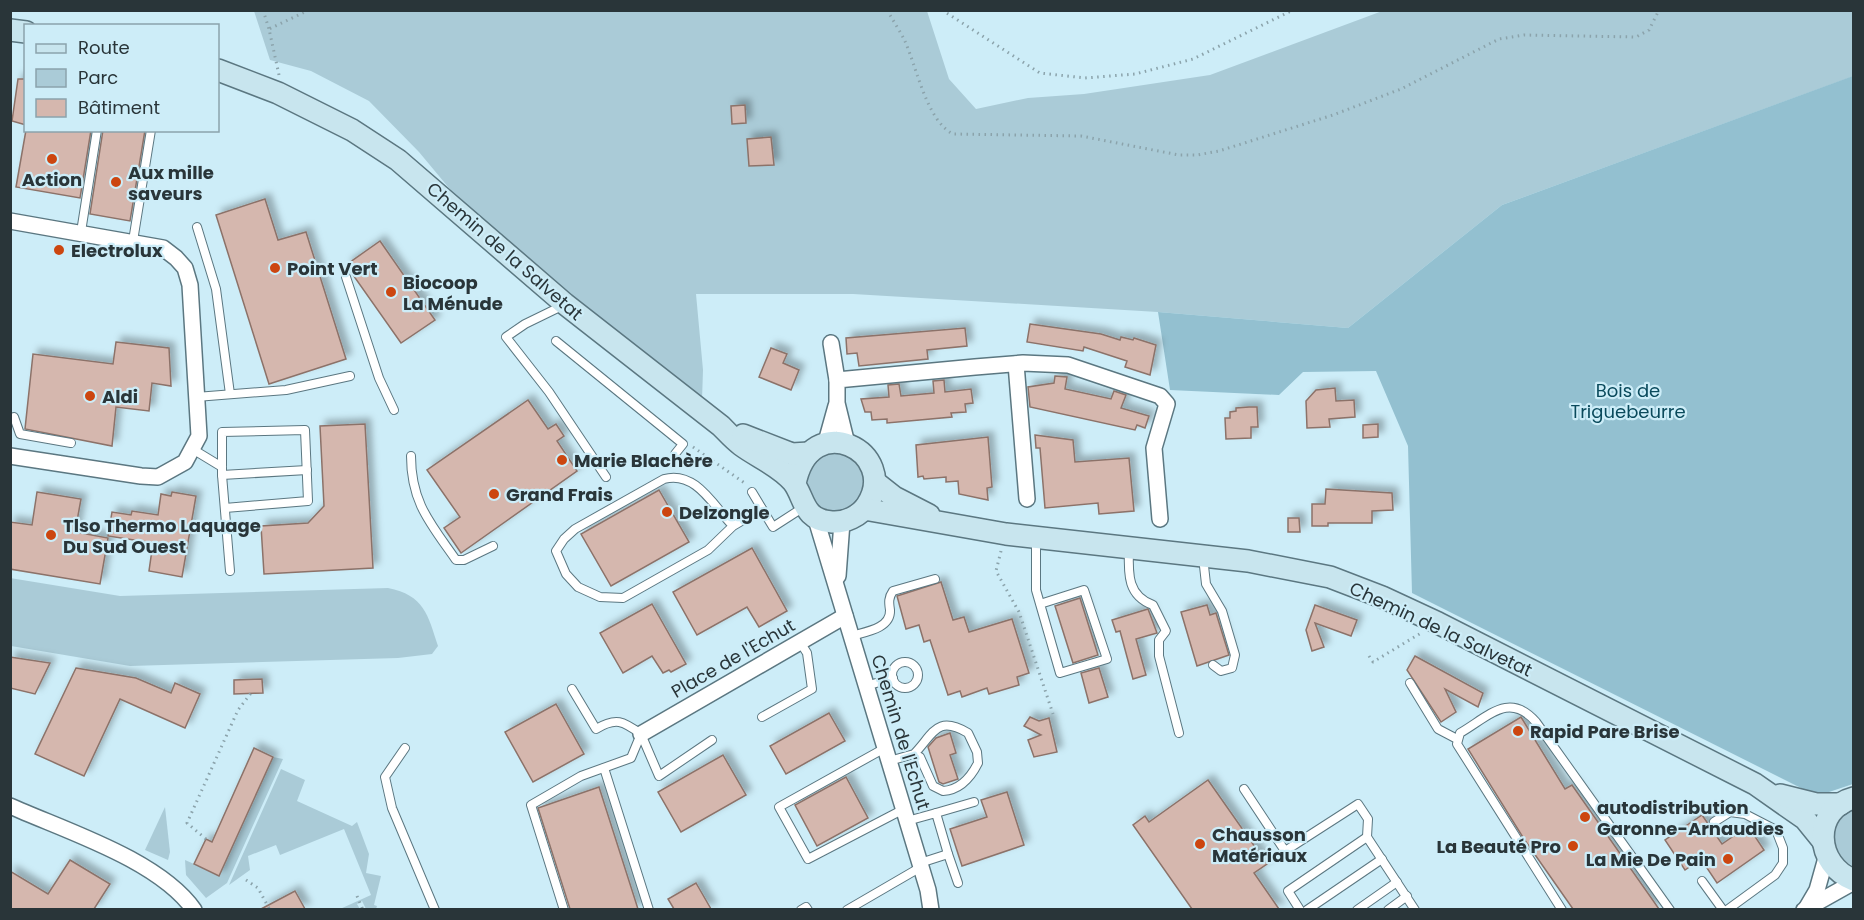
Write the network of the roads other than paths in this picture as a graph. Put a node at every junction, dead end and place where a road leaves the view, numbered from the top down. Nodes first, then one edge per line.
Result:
1 (219, 70) edge
2 (97, 132) edge
3 (151, 132) edge
4 (10, 221) edge
5 (196, 227) dead end
6 (81, 232) junction
7 (133, 241) junction
8 (346, 277) dead end
9 (566, 304) junction
10 (556, 341) dead end
11 (831, 343) dead end
12 (1016, 364) junction
13 (350, 376) dead end
14 (837, 380) junction
15 (230, 394) junction
16 (196, 397) junction
17 (837, 403) junction
18 (394, 410) dead end
19 (14, 417) dead end
20 (720, 426) junction
21 (71, 443) dead end
22 (848, 444) junction
23 (818, 447) junction
24 (194, 450) junction
25 (675, 454) dead end
26 (10, 456) edge
27 (411, 456) dead end
28 (307, 470) junction
29 (222, 471) junction
30 (606, 477) dead end
31 (875, 482) junction
32 (795, 484) junction
33 (752, 492) road end
34 (1028, 499) dead end
35 (225, 508) junction
36 (762, 509) junction
37 (864, 509) junction
38 (810, 512) junction
39 (1160, 519) dead end
40 (842, 522) junction
41 (945, 524) junction
42 (733, 526) junction
43 (1036, 537) junction
44 (494, 546) dead end
45 (1129, 548) junction
46 (1203, 556) junction
47 (230, 571) dead end
48 (935, 579) dead end
49 (838, 585) junction
50 (1040, 604) junction
51 (845, 616) junction
52 (851, 636) junction
53 (800, 642) junction
54 (1213, 665) dead end
55 (893, 678) dead end
56 (1410, 683) dead end
57 (866, 686) junction
58 (572, 689) dead end
59 (762, 717) dead end
60 (1179, 733) dead end
61 (641, 734) junction
62 (1457, 739) junction
63 (712, 740) dead end
64 (405, 748) dead end
65 (914, 754) junction
66 (887, 755) junction
67 (604, 768) junction
68 (1244, 789) dead end
69 (1770, 793) junction
70 (1847, 801) edge
71 (974, 802) dead end
72 (10, 806) edge
73 (936, 813) junction
74 (905, 815) junction
75 (1714, 822) dead end
76 (1367, 837) junction
77 (1824, 849) junction
78 (948, 854) junction
79 (1382, 859) junction
80 (920, 865) junction
81 (1702, 881) dead end
82 (1854, 881) edge
83 (1397, 882) junction
84 (958, 883) dead end
85 (928, 890) junction
86 (1407, 896) junction
87 (194, 909) edge
88 (435, 909) edge
89 (564, 909) edge
90 (649, 909) edge
91 (801, 909) edge
92 (808, 909) edge
93 (847, 909) edge
94 (931, 909) edge
95 (938, 909) edge
96 (1300, 909) edge
97 (1307, 909) edge
98 (1357, 909) edge
99 (1388, 909) edge
100 (1415, 909) edge
101 (1562, 909) edge
102 (1670, 909) edge
103 (1725, 909) edge
104 (1807, 909) edge

1 - 9 main road, Chemin de la Salvetat
2 - 6 lane
3 - 7 lane
4 - 6 street
5 - 15 lane
6 - 7 street
7 - 16 street
8 - 18 lane
9 - 20 main road, Chemin de la Salvetat
9 - 30 lane
10 - 25 lane
11 - 14 street
12 - 14 street
12 - 34 street
12 - 39 street
13 - 15 lane
14 - 17 street
15 - 16 lane
16 - 24 street
17 - 22 street
17 - 23 street
19 - 21 lane
20 - 23 main road, Chemin de la Salvetat
20 - 32 main road, Chemin de la Salvetat
22 - 23 main road, Chemin de la Salvetat
22 - 31 main road
23 - 32 main road
24 - 26 street
24 - 29 lane
27 - 44 lane
28 - 29 lane
28 - 29 lane
28 - 35 lane
29 - 35 lane
31 - 37 main road
31 - 41 main road, Chemin de la Salvetat
32 - 38 main road, Chemin de la Salvetat
33 - 36 lane
35 - 47 lane
36 - 38 lane
36 - 42 lane
37 - 40 main road
37 - 41 main road, Chemin de la Salvetat
38 - 40 main road
38 - 49 street, Chemin de l'Echut
40 - 49 street, Chemin de l'Echut
41 - 43 main road, Chemin de la Salvetat
42 - 42 lane
43 - 45 main road, Chemin de la Salvetat
43 - 50 lane
45 - 46 main road, Chemin de la Salvetat
45 - 60 lane
46 - 54 lane
46 - 69 main road, Chemin de la Salvetat
48 - 52 lane
49 - 51 street, Chemin de l'Echut
50 - 50 lane
51 - 52 street, Chemin de l'Echut
51 - 53 street, Place de l'Echut
52 - 57 street, Chemin de l'Echut
53 - 59 lane
53 - 61 street, Place de l'Echut
55 - 57 lane
56 - 62 lane
57 - 66 street, Chemin de l'Echut
58 - 61 lane
61 - 63 lane
61 - 67 lane
62 - 101 lane
62 - 102 lane
64 - 88 lane
65 - 65 lane
65 - 66 lane
66 - 74 street, Chemin de l'Echut
66 - 74 lane
67 - 89 lane
67 - 90 lane
68 - 76 lane
69 - 70 main road, Chemin de la Salvetat
69 - 77 main road, Chemin de la Salvetat
70 - 77 main road
71 - 73 lane
72 - 87 street
73 - 74 lane
73 - 78 lane
74 - 80 street, Chemin de l'Echut
75 - 103 lane
76 - 79 lane
76 - 96 lane
77 - 82 main road, Chemin de la Salvetat
77 - 104 street
78 - 80 lane
78 - 84 lane
79 - 83 lane
79 - 97 lane
80 - 85 street, Chemin de l'Echut
80 - 93 lane
81 - 103 lane
82 - 104 street
83 - 86 lane
83 - 98 lane
85 - 94 street, Chemin de l'Echut
85 - 95 street, Chemin de l'Echut
86 - 99 lane
86 - 100 lane
91 - 92 lane

